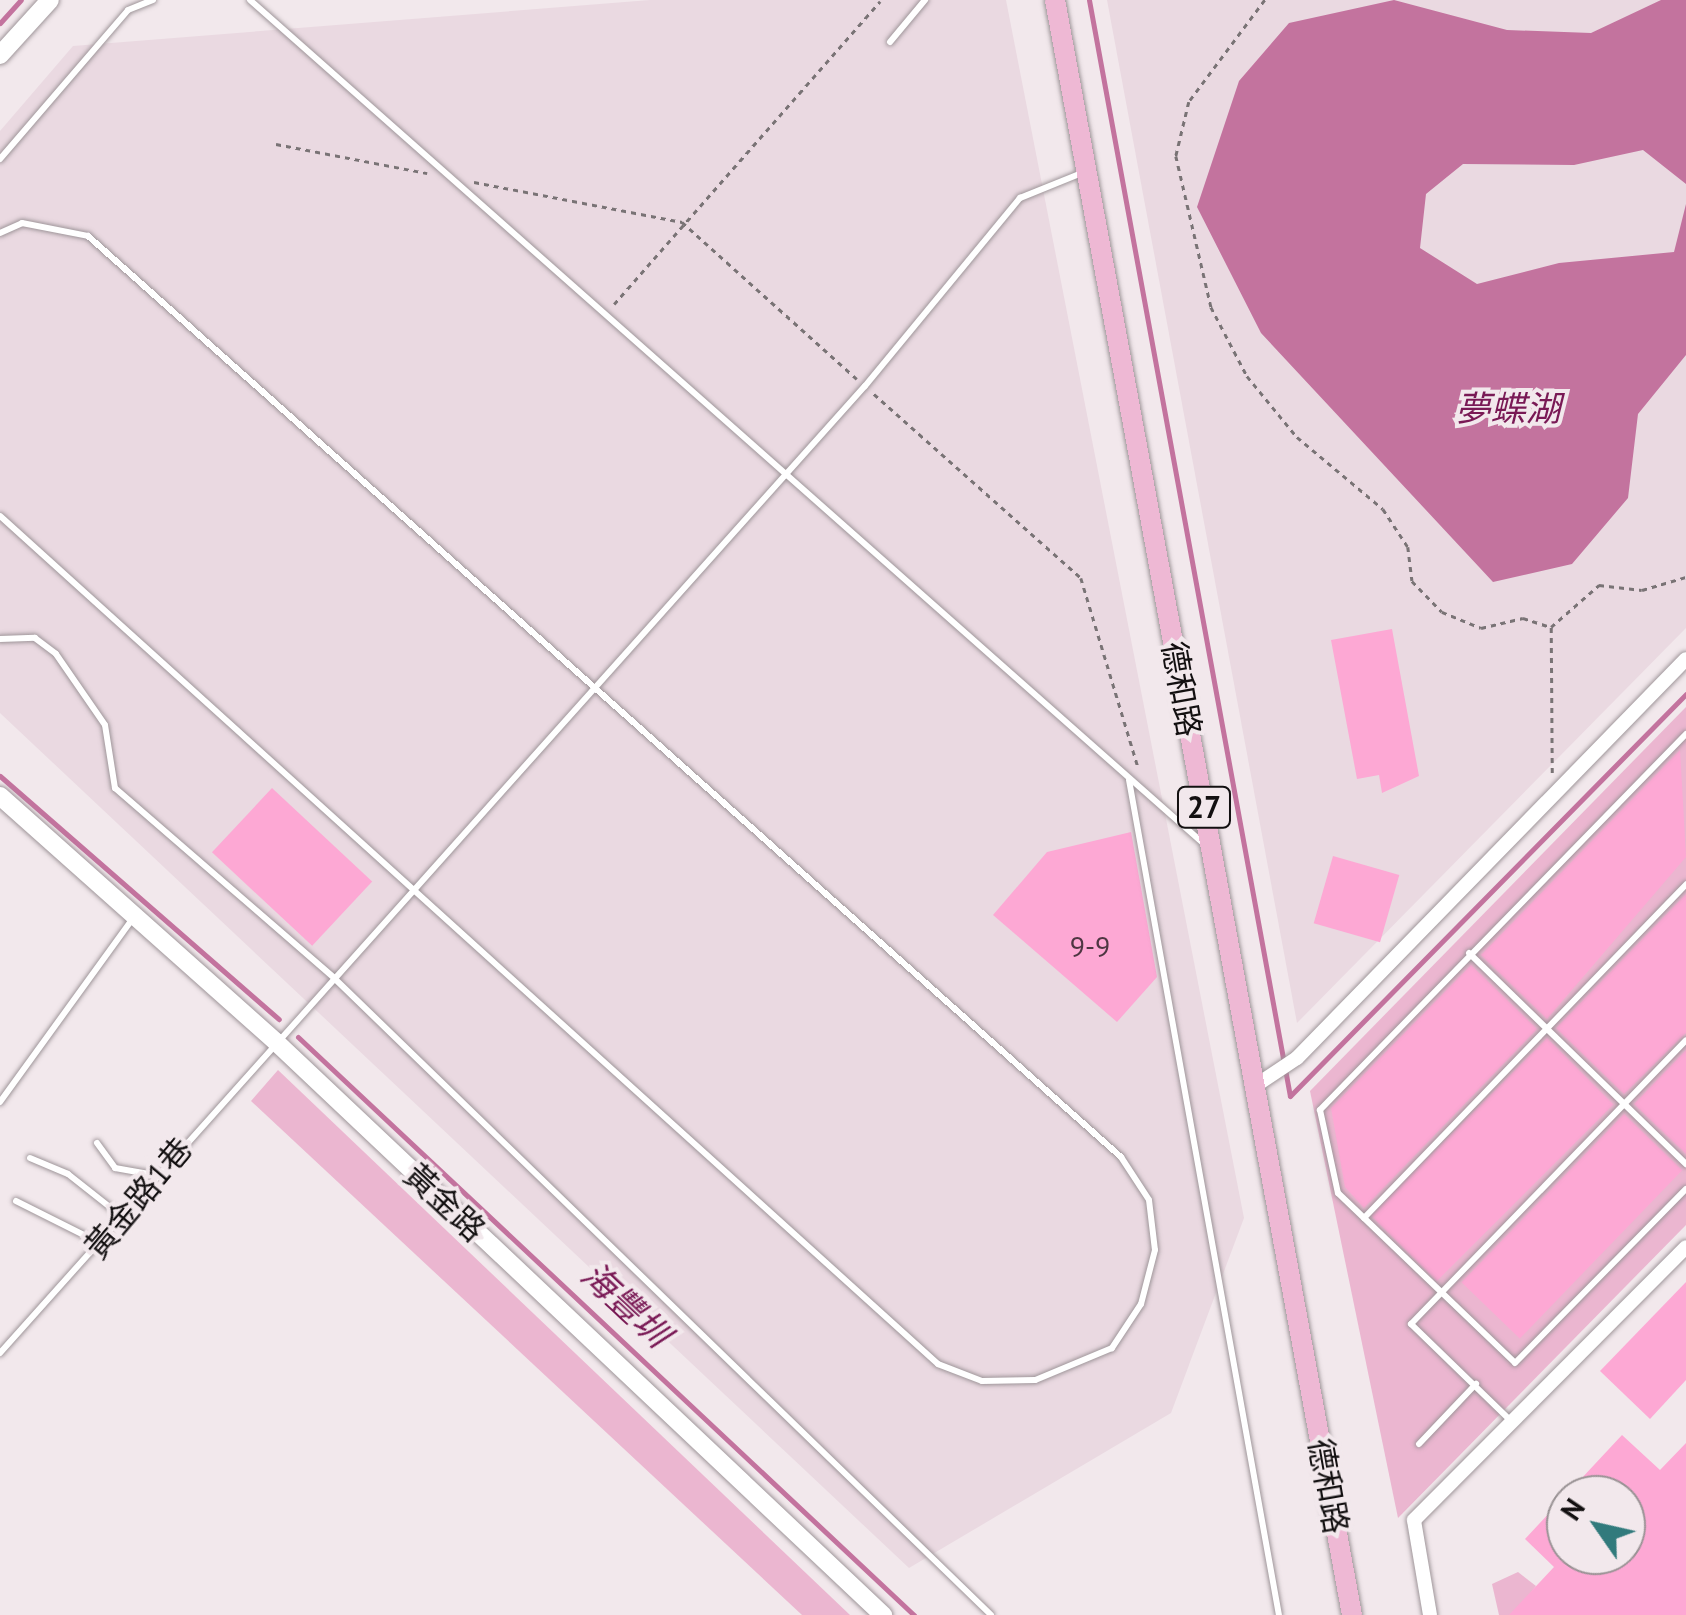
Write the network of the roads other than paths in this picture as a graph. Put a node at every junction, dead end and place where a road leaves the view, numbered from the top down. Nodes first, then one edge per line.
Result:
1 (50, 0) edge
2 (153, 0) edge
3 (250, 0) edge
4 (925, 0) edge
5 (1056, 0) edge
6 (890, 42) dead end
7 (0, 55) edge
8 (0, 159) edge
9 (1087, 172) junction
10 (0, 233) edge
11 (787, 474) junction
12 (0, 516) edge
13 (0, 640) edge
14 (1685, 663) edge
15 (594, 692) junction
16 (1686, 734) edge
17 (1130, 778) junction
18 (3, 804) edge
19 (1212, 850) junction
20 (1686, 884) edge
21 (412, 892) junction
22 (135, 916) junction
23 (1469, 953) junction
24 (334, 978) junction
25 (1547, 1029) junction
26 (1686, 1040) edge
27 (276, 1042) junction
28 (1255, 1086) junction
29 (0, 1102) edge
30 (1624, 1104) junction
31 (96, 1143) dead end
32 (30, 1158) dead end
33 (1686, 1164) edge
34 (154, 1175) junction
35 (1686, 1190) edge
36 (16, 1201) dead end
37 (1364, 1218) junction
38 (125, 1219) junction
39 (102, 1244) junction
40 (1686, 1246) edge
41 (1442, 1291) junction
42 (0, 1353) edge
43 (1476, 1384) junction
44 (1513, 1423) junction
45 (1418, 1444) dead end
46 (883, 1615) edge
47 (990, 1615) edge
48 (1280, 1615) edge
49 (1352, 1615) edge
50 (1430, 1615) edge

1 - 7 street
2 - 8 lane
3 - 11 lane
4 - 6 lane
5 - 9 main road, 德和路 / 27
9 - 11 lane, 黃金路1巷
9 - 19 main road, 德和路 / 27
10 - 15 lane
11 - 15 lane, 黃金路1巷
11 - 17 lane
12 - 21 lane
13 - 24 lane
14 - 28 street
15 - 21 lane, 黃金路1巷
15 - 21 lane
16 - 23 lane
17 - 19 lane
17 - 48 lane
18 - 22 street, 黃金路
19 - 28 main road, 德和路 / 27
20 - 25 lane
21 - 24 lane, 黃金路1巷
22 - 27 street, 黃金路
22 - 29 lane
23 - 25 lane
23 - 37 lane
24 - 27 lane, 黃金路1巷
24 - 47 lane
25 - 30 lane
25 - 37 lane
26 - 30 lane
27 - 34 lane, 黃金路1巷
27 - 46 street, 黃金路
28 - 49 main road, 德和路 / 27
30 - 33 lane
30 - 41 lane
31 - 34 lane
32 - 38 lane
34 - 38 lane, 黃金路1巷
35 - 41 lane
36 - 39 lane
37 - 41 lane
38 - 39 lane, 黃金路1巷
39 - 42 lane, 黃金路1巷
40 - 44 street
41 - 43 lane
43 - 44 lane
43 - 45 lane
44 - 50 street

